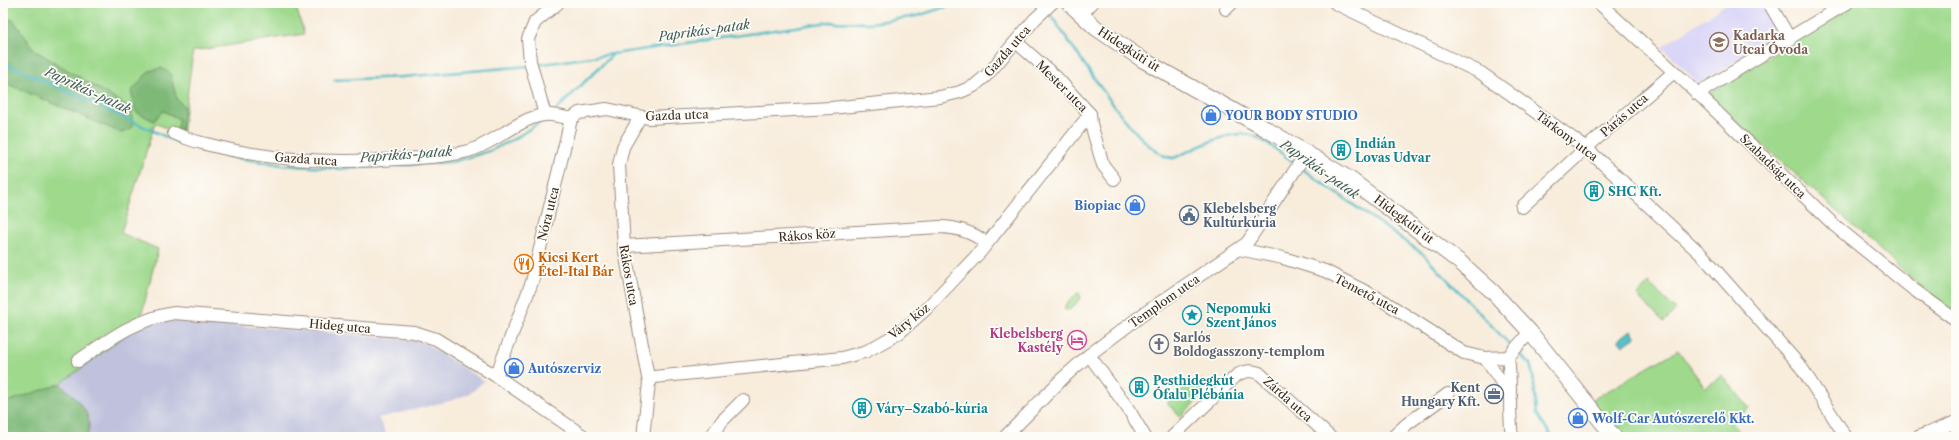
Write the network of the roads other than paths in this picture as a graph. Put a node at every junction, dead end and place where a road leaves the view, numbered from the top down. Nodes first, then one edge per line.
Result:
1 (558, 3) edge
2 (1069, 3) edge
3 (1092, 3) edge
4 (1335, 3) edge
5 (1599, 3) edge
6 (1769, 3) edge
7 (1847, 3) edge
8 (1048, 7) edge
9 (1081, 15) junction
10 (1790, 39) junction
11 (1016, 42) junction
12 (1674, 72) junction
13 (1697, 94) junction
14 (1090, 114) junction
15 (550, 116) junction
16 (640, 117) junction
17 (571, 119) junction
18 (174, 133) dead end
19 (1586, 148) junction
20 (1305, 156) junction
21 (1114, 179) dead end
22 (1522, 207) dead end
23 (987, 243) junction
24 (624, 246) junction
25 (1240, 249) junction
26 (1956, 320) edge
27 (1530, 332) junction
28 (1512, 351) junction
29 (1089, 355) junction
30 (1485, 358) junction
31 (78, 361) dead end
32 (496, 376) junction
33 (649, 383) junction
34 (1448, 394) dead end
35 (1511, 396) junction
36 (743, 400) dead end
37 (1956, 422) edge
38 (585, 437) edge
39 (643, 437) edge
40 (711, 437) edge
41 (1005, 437) edge
42 (1145, 437) edge
43 (1172, 437) edge
44 (1330, 437) edge
45 (1393, 437) edge
46 (1512, 437) edge
47 (1614, 437) edge
48 (1846, 437) edge
49 (1918, 437) edge

1 - 15 street
2 - 9 main road, Hidegkúti út
3 - 9 street
4 - 19 street, Tárkony utca
5 - 12 street, Szabadság utca
6 - 10 street
7 - 10 street
8 - 11 street, Gazda utca
9 - 20 main road, Hidegkúti út
10 - 13 street
11 - 14 street, Mester utca
11 - 16 street, Gazda utca
12 - 13 street, Szabadság utca
12 - 19 street, Párás utca
13 - 26 street, Szabadság utca
14 - 21 street, Mester utca
14 - 23 street, Váry köz
15 - 17 street
15 - 18 street, Gazda utca
16 - 17 street, Gazda utca
16 - 24 street, Rákos utca
17 - 32 street, Nóra utca
19 - 22 street, Párás utca
19 - 48 street, Tárkony utca
20 - 25 street, Templom utca
20 - 27 main road, Hidegkúti út
23 - 24 street, Rákos köz
23 - 33 street, Váry köz
24 - 33 street, Rákos utca
25 - 29 street, Templom utca
25 - 30 street, Temető utca
27 - 28 street
27 - 47 main road, Hidegkúti út
28 - 30 street, Temető utca
28 - 35 street
29 - 41 street, Templom utca
29 - 42 street
30 - 35 street
31 - 32 street, Hideg utca
32 - 38 street, Hideg utca
33 - 39 street, Rákos utca
34 - 45 street
35 - 46 street
36 - 40 street
37 - 49 street
43 - 44 street, Zárda utca

